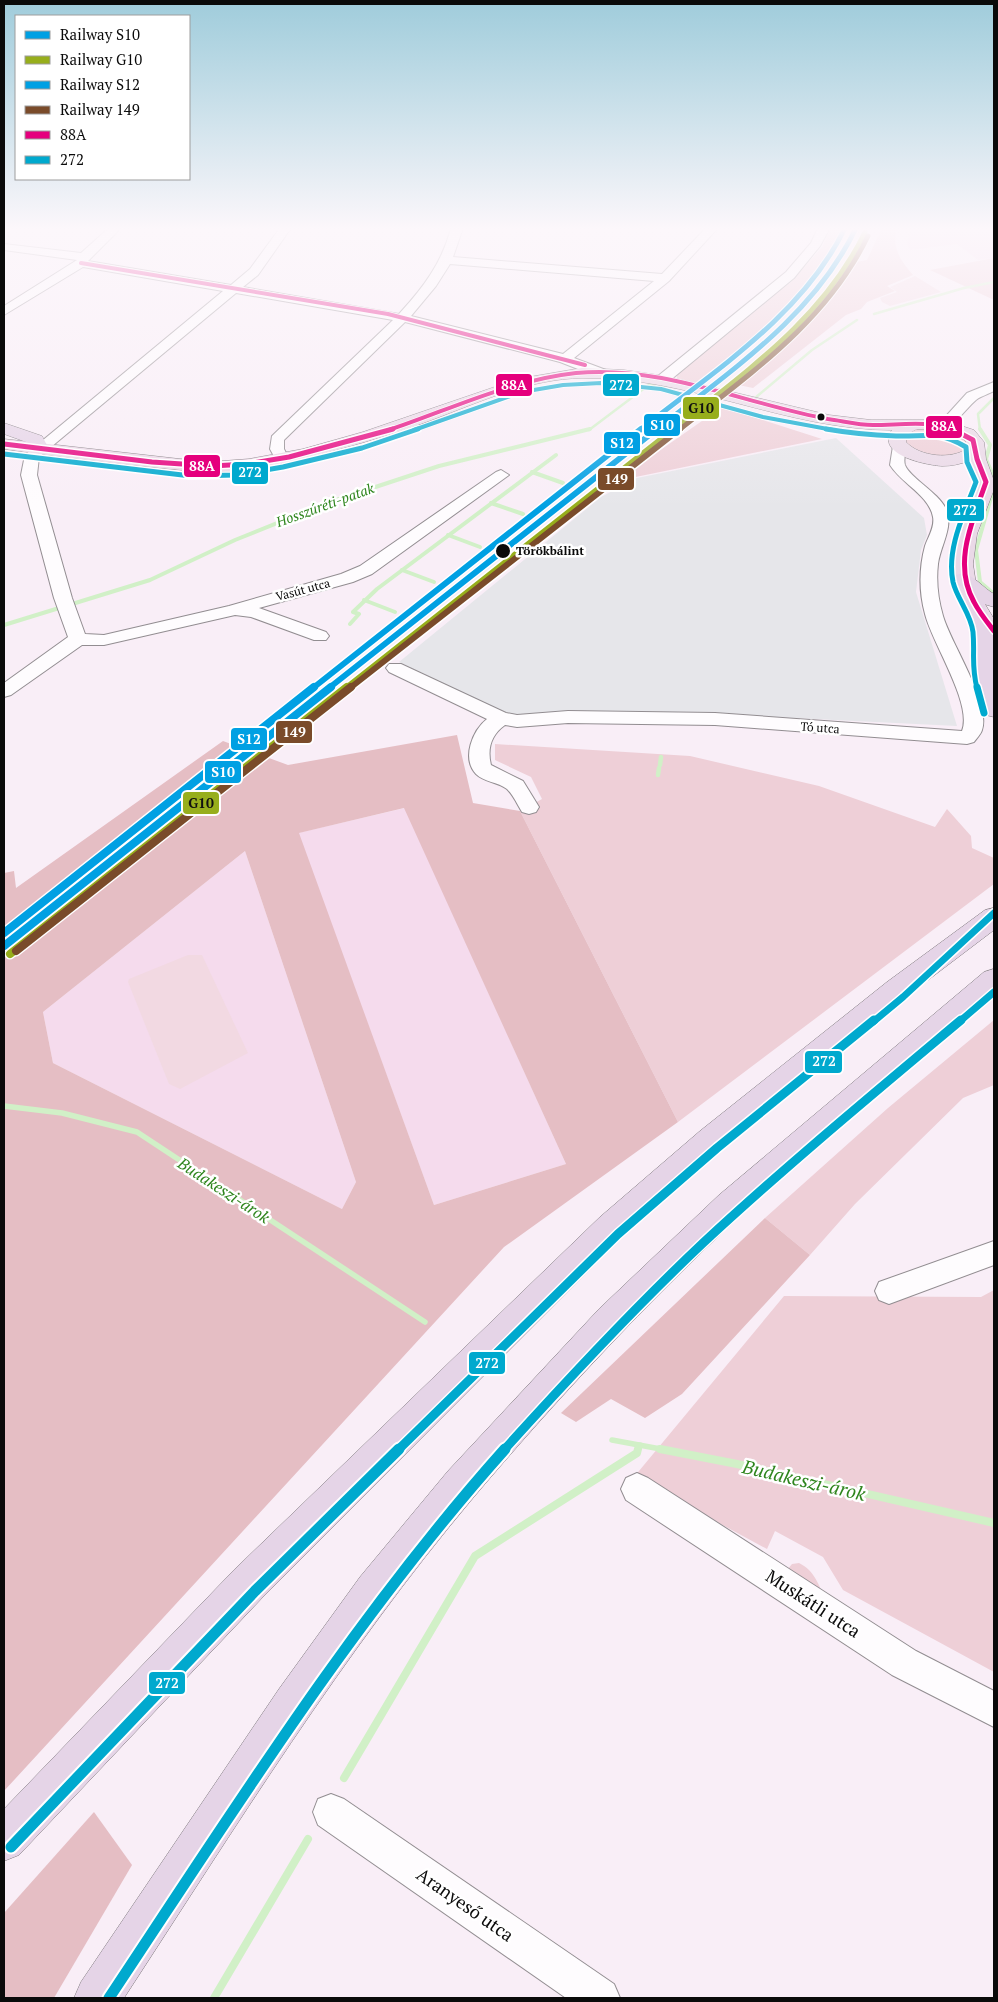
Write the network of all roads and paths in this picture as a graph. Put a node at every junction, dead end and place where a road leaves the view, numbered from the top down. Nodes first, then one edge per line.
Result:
1 (194, 321) edge
2 (398, 321) edge
3 (416, 321) edge
4 (612, 321) edge
5 (733, 321) edge
6 (566, 359) junction
7 (600, 373) junction
8 (663, 379) junction
9 (994, 386) edge
10 (966, 402) junction
11 (853, 423) junction
12 (937, 424) junction
13 (913, 425) junction
14 (4, 428) edge
15 (898, 442) junction
16 (973, 443) junction
17 (4, 444) edge
18 (39, 447) junction
19 (281, 457) junction
20 (939, 461) junction
21 (906, 474) junction
22 (501, 475) dead end
23 (977, 505) junction
24 (984, 602) edge
25 (233, 610) junction
26 (994, 629) edge
27 (320, 636) dead end
28 (78, 639) junction
29 (395, 668) dead end
30 (4, 691) edge
31 (994, 710) edge
32 (501, 718) junction
33 (529, 807) dead end
34 (994, 900) edge
35 (994, 918) edge
36 (994, 979) edge
37 (897, 989) junction
38 (994, 1253) edge
39 (889, 1291) dead end
40 (637, 1489) dead end
41 (994, 1710) edge
42 (331, 1812) dead end
43 (4, 1840) edge
44 (97, 1998) edge
45 (600, 1998) edge

1 - 18 street
2 - 19 street
3 - 6 street
4 - 6 street
5 - 8 street
6 - 7 street
7 - 8 main road
7 - 19 main road
8 - 11 main road
9 - 10 street
10 - 12 street
10 - 16 street
11 - 13 main road
11 - 15 main road
12 - 13 main road
12 - 16 main road
13 - 15 main road
14 - 18 highway
15 - 20 main road
15 - 21 street, Tó utca
16 - 20 main road
16 - 23 main road
17 - 18 main road
18 - 19 main road
18 - 28 street
20 - 21 street
20 - 23 main road
21 - 32 street, Tó utca
22 - 25 street, Vasút utca
23 - 24 main road
24 - 26 main road
24 - 31 highway
25 - 27 street
25 - 28 street, Vasút utca
28 - 30 street
29 - 32 street, Tó utca
32 - 33 street
34 - 37 highway
35 - 37 highway
36 - 44 highway
37 - 43 highway
38 - 39 street
40 - 41 street, Muskátli utca
42 - 45 street, Aranyeső utca

